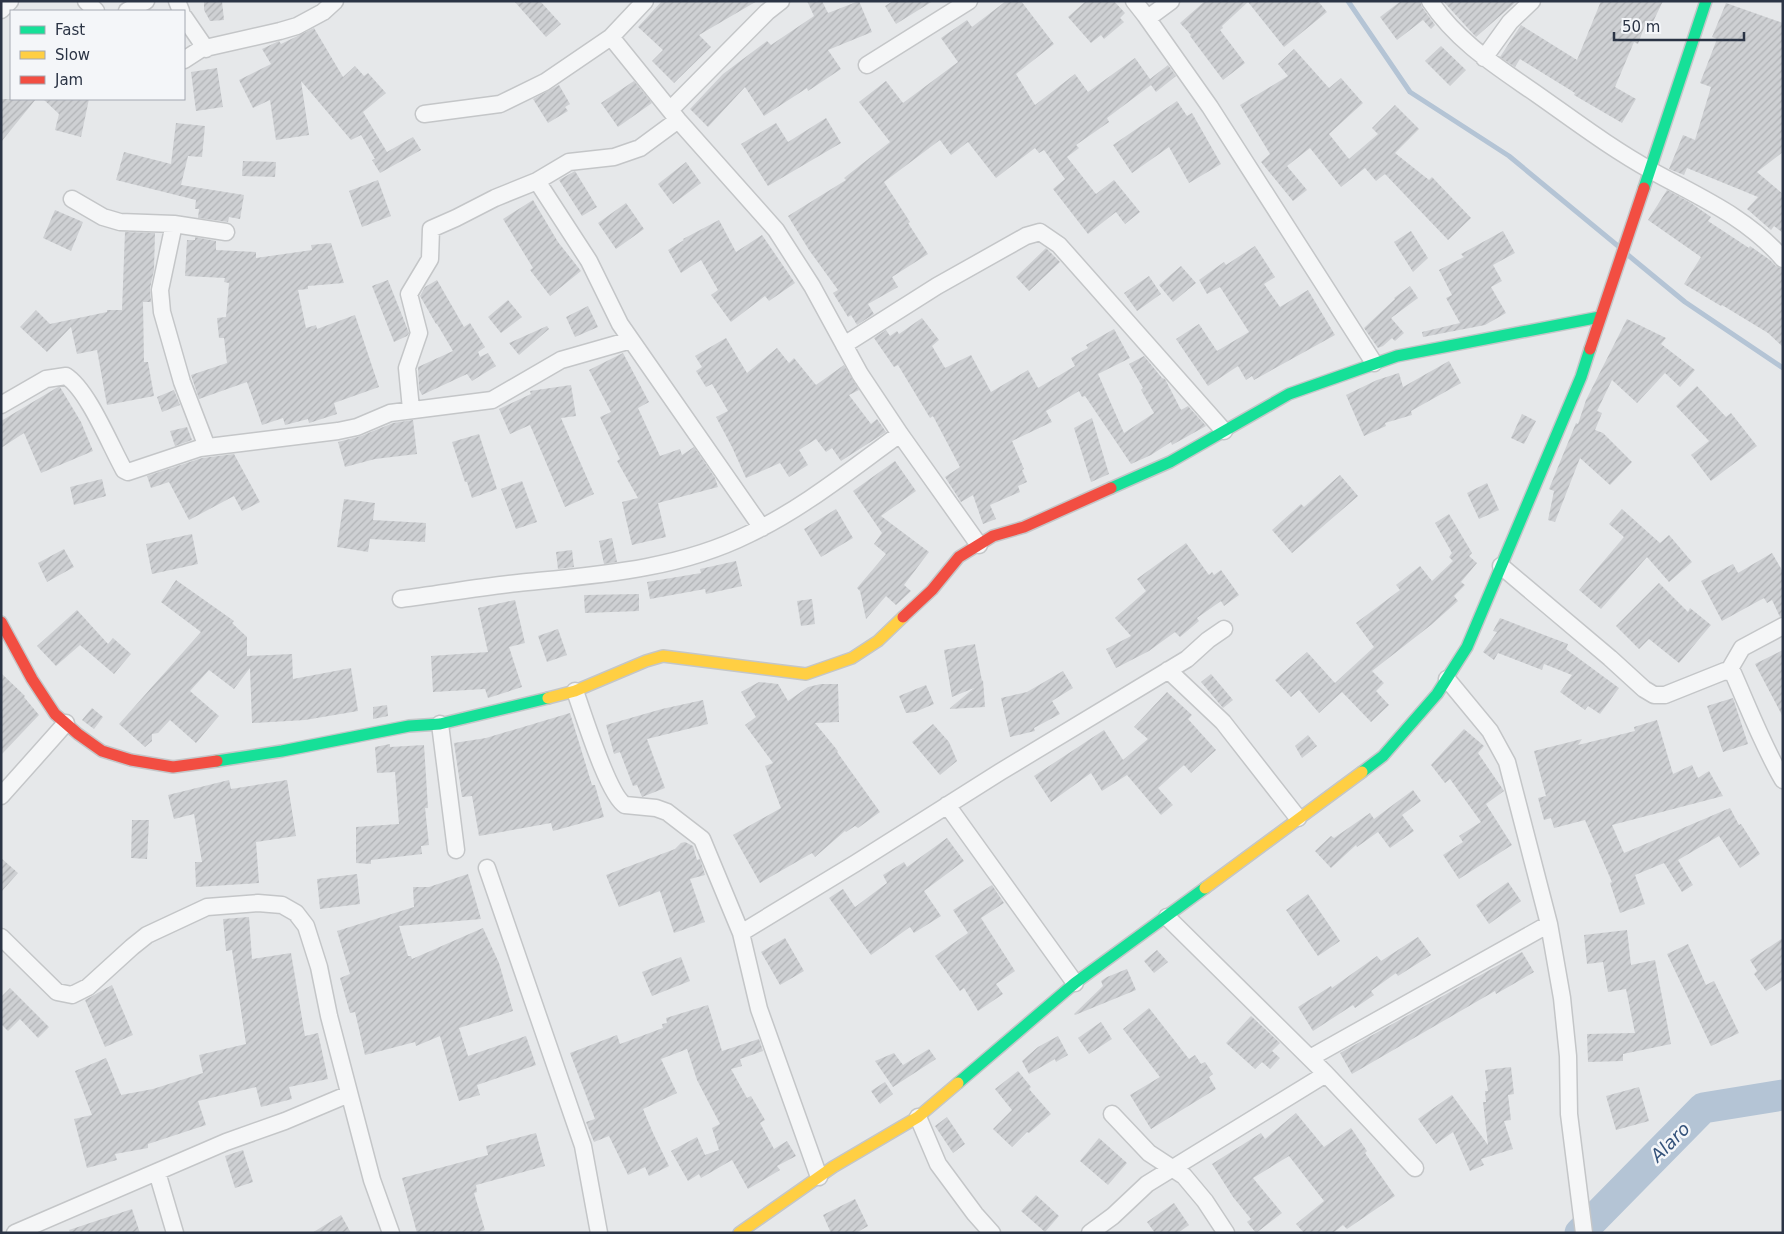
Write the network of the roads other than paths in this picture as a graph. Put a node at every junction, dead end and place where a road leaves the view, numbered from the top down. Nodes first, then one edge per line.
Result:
1 (10, 1) edge
2 (86, 1) edge
3 (146, 1) edge
4 (335, 1) edge
5 (645, 1) edge
6 (781, 1) edge
7 (969, 1) edge
8 (1134, 1) edge
9 (1171, 1) edge
10 (1430, 1) edge
11 (1532, 1) edge
12 (1706, 1) edge
13 (1, 10) edge
14 (95, 10) edge
15 (129, 10) edge
16 (185, 17) edge
17 (1148, 18) junction
18 (612, 37) junction
19 (206, 48) junction
20 (1484, 58) junction
21 (185, 59) edge
22 (867, 65) dead end
23 (424, 114) dead end
24 (674, 114) junction
25 (1649, 169) junction
26 (537, 181) junction
27 (72, 199) dead end
28 (174, 224) junction
29 (226, 232) dead end
30 (1783, 260) edge
31 (1600, 317) junction
32 (631, 340) junction
33 (844, 345) junction
34 (1374, 364) junction
35 (1, 405) edge
36 (411, 410) junction
37 (1224, 431) junction
38 (900, 434) junction
39 (208, 447) junction
40 (762, 528) junction
41 (979, 545) junction
42 (1501, 566) junction
43 (401, 599) dead end
44 (1, 622) edge
45 (1783, 626) edge
46 (1224, 630) dead end
47 (1168, 670) junction
48 (1728, 672) junction
49 (1447, 679) junction
50 (575, 692) junction
51 (66, 723) junction
52 (440, 724) junction
53 (1783, 780) edge
54 (1, 796) edge
55 (947, 805) junction
56 (1298, 818) junction
57 (456, 850) dead end
58 (487, 868) dead end
59 (1167, 917) junction
60 (1549, 924) junction
61 (741, 933) junction
62 (1, 937) edge
63 (1075, 983) junction
64 (1310, 1058) junction
65 (1326, 1074) junction
66 (349, 1094) junction
67 (1112, 1114) dead end
68 (918, 1117) junction
69 (1415, 1168) dead end
70 (1173, 1169) junction
71 (157, 1172) junction
72 (818, 1177) junction
73 (14, 1233) edge
74 (175, 1233) edge
75 (391, 1233) edge
76 (599, 1233) edge
77 (739, 1233) edge
78 (992, 1233) edge
79 (1090, 1233) edge
80 (1226, 1233) edge
81 (1584, 1233) edge

1 - 13 street
2 - 14 street
3 - 15 street
4 - 19 street
5 - 18 street
6 - 24 street
7 - 22 street
8 - 17 street
9 - 17 street
10 - 20 street
11 - 20 street
12 - 25 street
16 - 19 street
17 - 34 street
18 - 23 street
18 - 24 street
19 - 21 street
20 - 25 street
24 - 26 street
24 - 33 street
25 - 30 street
25 - 31 street
26 - 32 street
26 - 36 street
27 - 28 street
28 - 29 street
28 - 39 street
31 - 34 street
31 - 42 street
32 - 36 street
32 - 40 street
33 - 37 street
33 - 38 street
34 - 37 street
35 - 39 street
36 - 39 street
37 - 41 street
38 - 40 street
38 - 41 street
40 - 43 street
41 - 50 street
42 - 48 street
42 - 49 street
44 - 51 street
45 - 48 street
46 - 47 street
47 - 55 street
47 - 56 street
48 - 53 street
49 - 56 street
49 - 60 street
50 - 52 street
50 - 61 street
51 - 52 street
51 - 54 street
52 - 57 street
55 - 61 street
55 - 63 street
56 - 59 street
58 - 76 street
59 - 63 street
59 - 64 street
60 - 64 street
60 - 81 street
61 - 72 street
62 - 66 street
63 - 68 street
64 - 65 street
65 - 69 street
65 - 70 street
66 - 71 street
66 - 75 street
67 - 70 street
68 - 72 street
68 - 78 street
70 - 79 street
70 - 80 street
71 - 73 street
71 - 74 street
72 - 77 street

